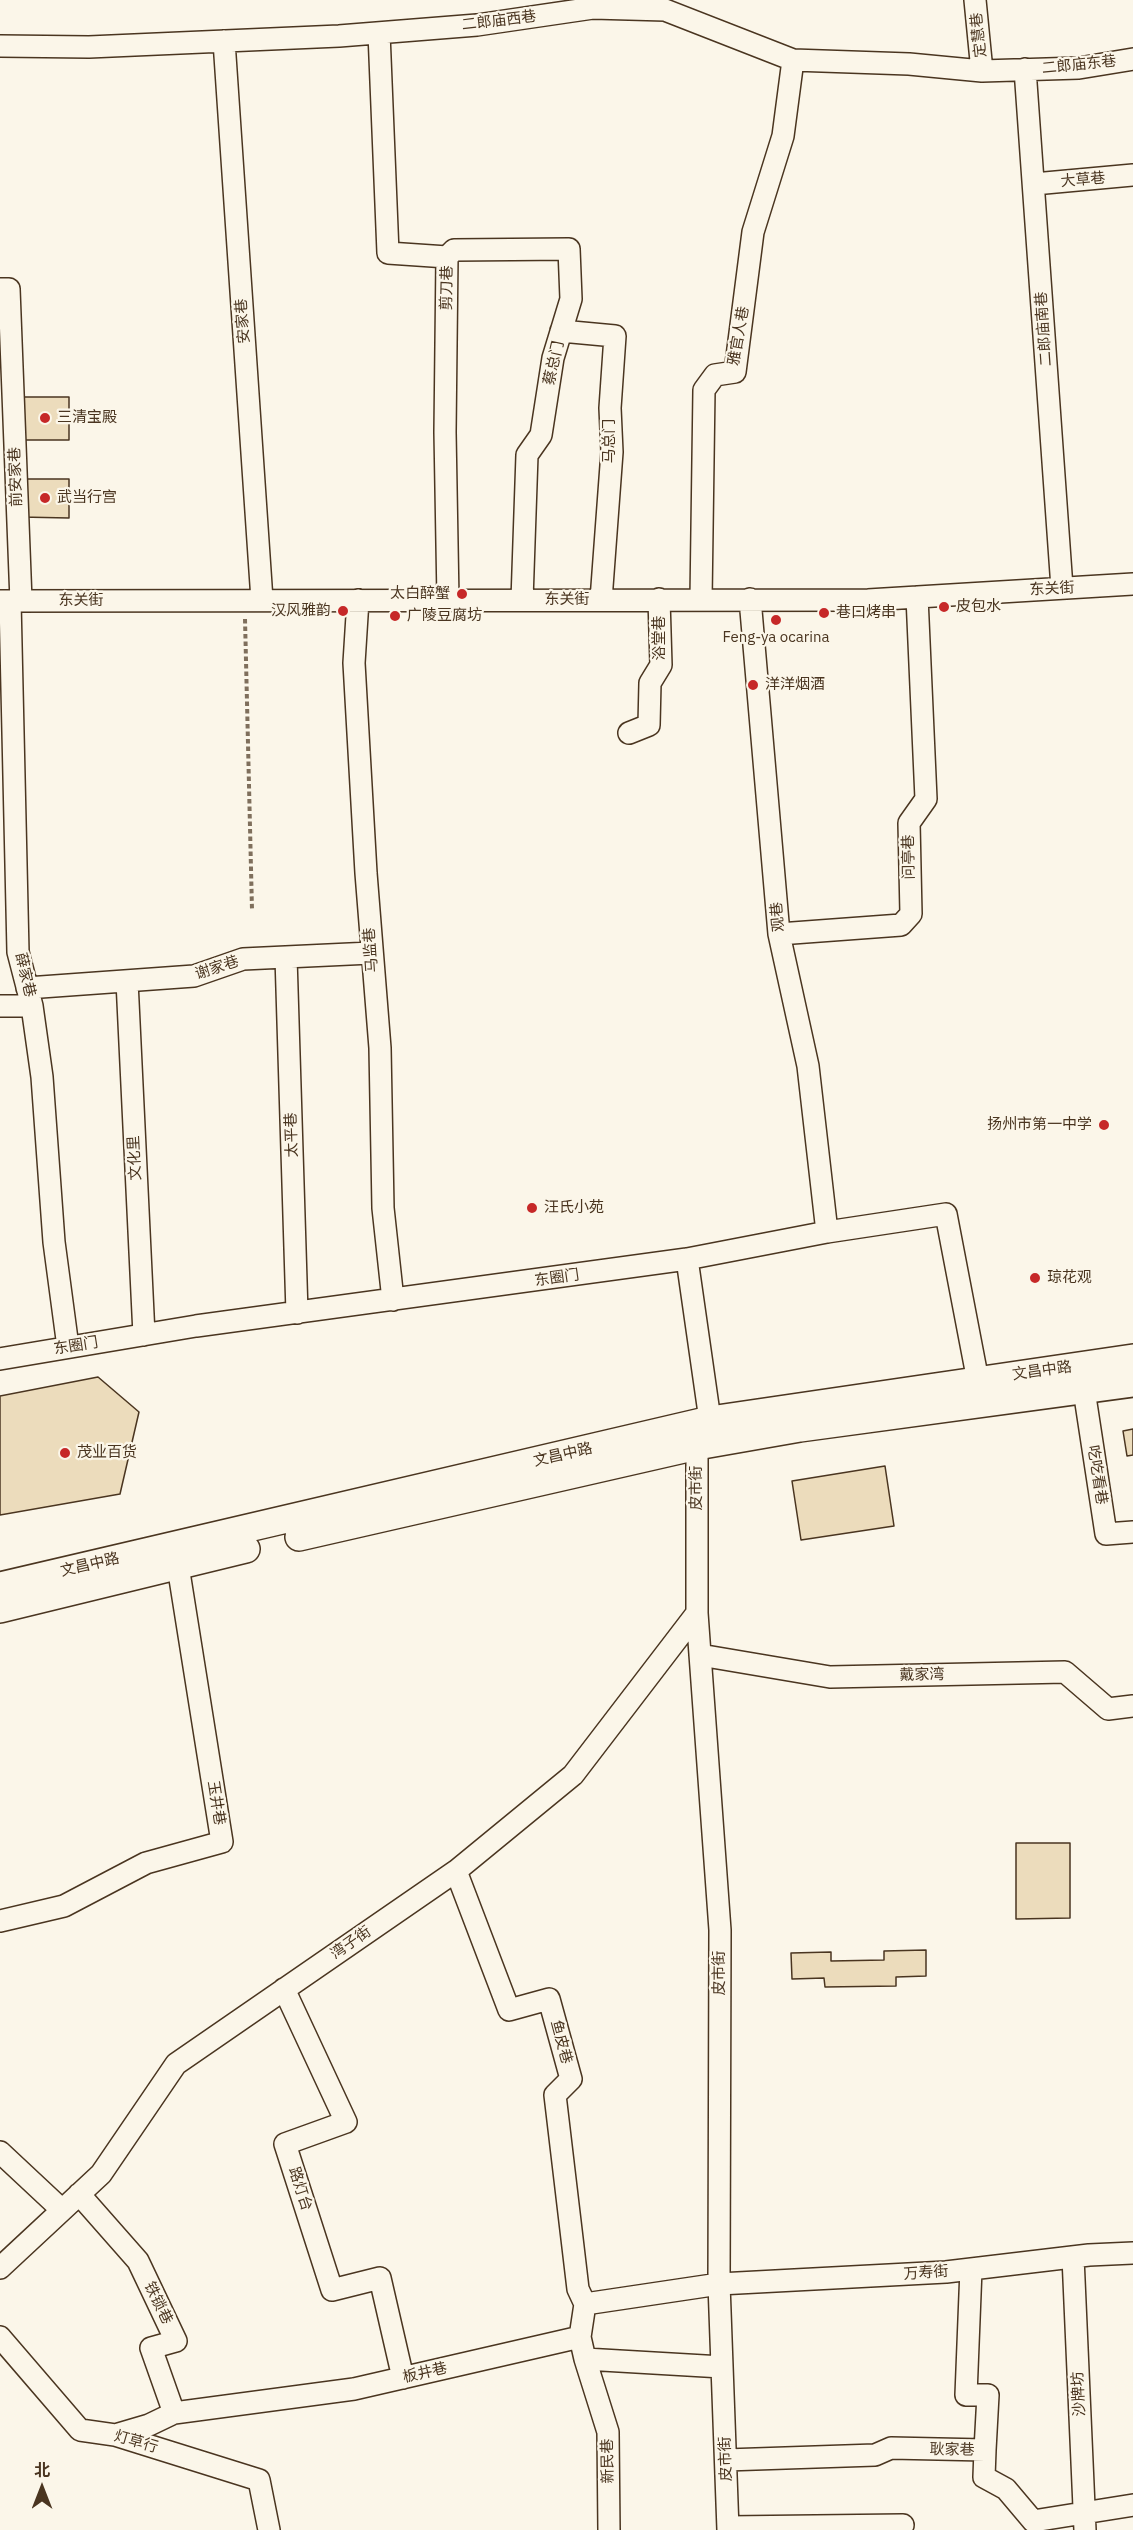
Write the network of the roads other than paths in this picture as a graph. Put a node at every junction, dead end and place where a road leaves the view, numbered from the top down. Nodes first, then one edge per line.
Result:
1 (975, 0) edge
2 (379, 33) junction
3 (224, 41) junction
4 (0, 46) edge
5 (1133, 59) edge
6 (793, 60) junction
7 (1025, 69) junction
8 (982, 71) junction
9 (1133, 175) edge
10 (1034, 184) junction
11 (447, 257) junction
12 (0, 289) edge
13 (561, 331) junction
14 (1133, 584) edge
15 (1062, 588) junction
16 (917, 597) junction
17 (659, 599) junction
18 (701, 599) junction
19 (750, 599) junction
20 (253, 600) junction
21 (358, 600) junction
22 (448, 600) junction
23 (522, 600) junction
24 (601, 600) junction
25 (10, 601) edge
26 (629, 733) dead end
27 (779, 934) junction
28 (371, 953) junction
29 (286, 957) junction
30 (127, 981) junction
31 (30, 997) junction
32 (0, 1006) edge
33 (827, 1232) junction
34 (687, 1259) junction
35 (393, 1300) junction
36 (297, 1312) junction
37 (144, 1335) junction
38 (68, 1347) junction
39 (1133, 1358) edge
40 (0, 1359) edge
41 (978, 1381) junction
42 (1133, 1383) edge
43 (1084, 1390) junction
44 (710, 1420) junction
45 (697, 1446) junction
46 (1133, 1532) edge
47 (178, 1566) junction
48 (0, 1586) edge
49 (0, 1609) edge
50 (697, 1613) junction
51 (700, 1655) junction
52 (1133, 1706) edge
53 (456, 1871) junction
54 (0, 1921) edge
55 (284, 1989) junction
56 (0, 2152) edge
57 (79, 2194) junction
58 (62, 2210) junction
59 (1133, 2253) edge
60 (1073, 2257) junction
61 (0, 2268) edge
62 (971, 2269) junction
63 (719, 2284) junction
64 (585, 2304) junction
65 (0, 2337) edge
66 (580, 2337) junction
67 (585, 2359) junction
68 (722, 2367) junction
69 (403, 2378) junction
70 (174, 2413) junction
71 (114, 2435) junction
72 (985, 2450) junction
73 (726, 2460) junction
74 (1133, 2505) edge
75 (1085, 2522) edge
76 (903, 2525) dead end
77 (728, 2529) edge
78 (269, 2530) edge
79 (609, 2530) edge

1 - 8 street, 定慧巷
2 - 3 street, 二郎庙西巷
2 - 6 street, 二郎庙西巷
2 - 11 street, 剪刀巷
3 - 4 street, 二郎庙西巷
3 - 20 street, 安家巷
5 - 7 street, 二郎庙东巷
6 - 8 street, 二郎庙西巷
6 - 18 street, 雅官人巷
7 - 8 street, 二郎庙西巷
7 - 10 street, 二郎庙南巷
9 - 10 street, 大草巷
10 - 15 street, 二郎庙南巷
11 - 13 street, 蔡总门
11 - 22 street, 剪刀巷
12 - 25 street, 前安家巷
13 - 23 street, 蔡总门
13 - 24 street, 马总门
14 - 15 street, 东关街
15 - 16 street, 东关街
16 - 19 street, 东关街
16 - 27 street, 问亭巷
17 - 18 street, 东关街
17 - 24 street, 东关街
17 - 26 street, 浴堂巷
18 - 19 street, 东关街
19 - 27 street, 观巷
20 - 21 street, 东关街
20 - 25 street, 东关街
21 - 22 street, 东关街
21 - 28 street, 马监巷
22 - 23 street, 东关街
23 - 24 street, 东关街
25 - 31 street, 薛家巷
27 - 33 street, 观巷
28 - 29 street, 谢家巷
28 - 35 street, 马监巷
29 - 30 street, 谢家巷
29 - 36 street, 太平巷
30 - 31 street, 谢家巷
30 - 37 street, 文化里
31 - 32 street, 谢家巷
31 - 38 street, 薛家巷
33 - 34 street, 东圈门
33 - 41 street, 东圈门
34 - 35 street, 东圈门
34 - 44 street
35 - 36 street, 东圈门
36 - 37 street, 东圈门
37 - 38 street, 东圈门
38 - 40 street, 东圈门
39 - 41 main road, 文昌中路
41 - 44 main road, 文昌中路
42 - 43 main road, 文昌中路
43 - 45 main road, 文昌中路
43 - 46 street, 吃吃看巷
44 - 45 street, 皮市街
44 - 48 main road, 文昌中路
45 - 47 main road, 文昌中路
45 - 50 street, 皮市街
47 - 49 main road, 文昌中路
47 - 54 street, 玉井巷
50 - 51 street, 皮市街
50 - 53 street, 湾子街
51 - 52 street, 戴家湾
51 - 63 street, 皮市街
53 - 55 street, 湾子街
53 - 64 street, 鱼皮巷
55 - 57 street, 湾子街
55 - 69 street, 路灯台
56 - 58 street
57 - 58 street, 湾子街
57 - 70 street, 铁锁巷
58 - 61 street, 湾子街
59 - 60 street, 万寿街
60 - 62 street, 万寿街
60 - 75 street, 沙牌坊
62 - 63 street, 万寿街
62 - 72 street
63 - 64 street, 万寿街
63 - 68 street, 皮市街
64 - 66 street, 鱼皮巷
65 - 71 street, 灯草行
66 - 67 street
66 - 69 street, 板井巷
67 - 68 street
67 - 79 street, 新民巷
68 - 73 street, 皮市街
69 - 70 street, 板井巷
70 - 71 street, 板井巷
71 - 78 street, 灯草行
72 - 73 street, 耿家巷
72 - 75 street, 耿家巷
73 - 77 street, 皮市街
74 - 75 street, 耿家巷
76 - 77 street

